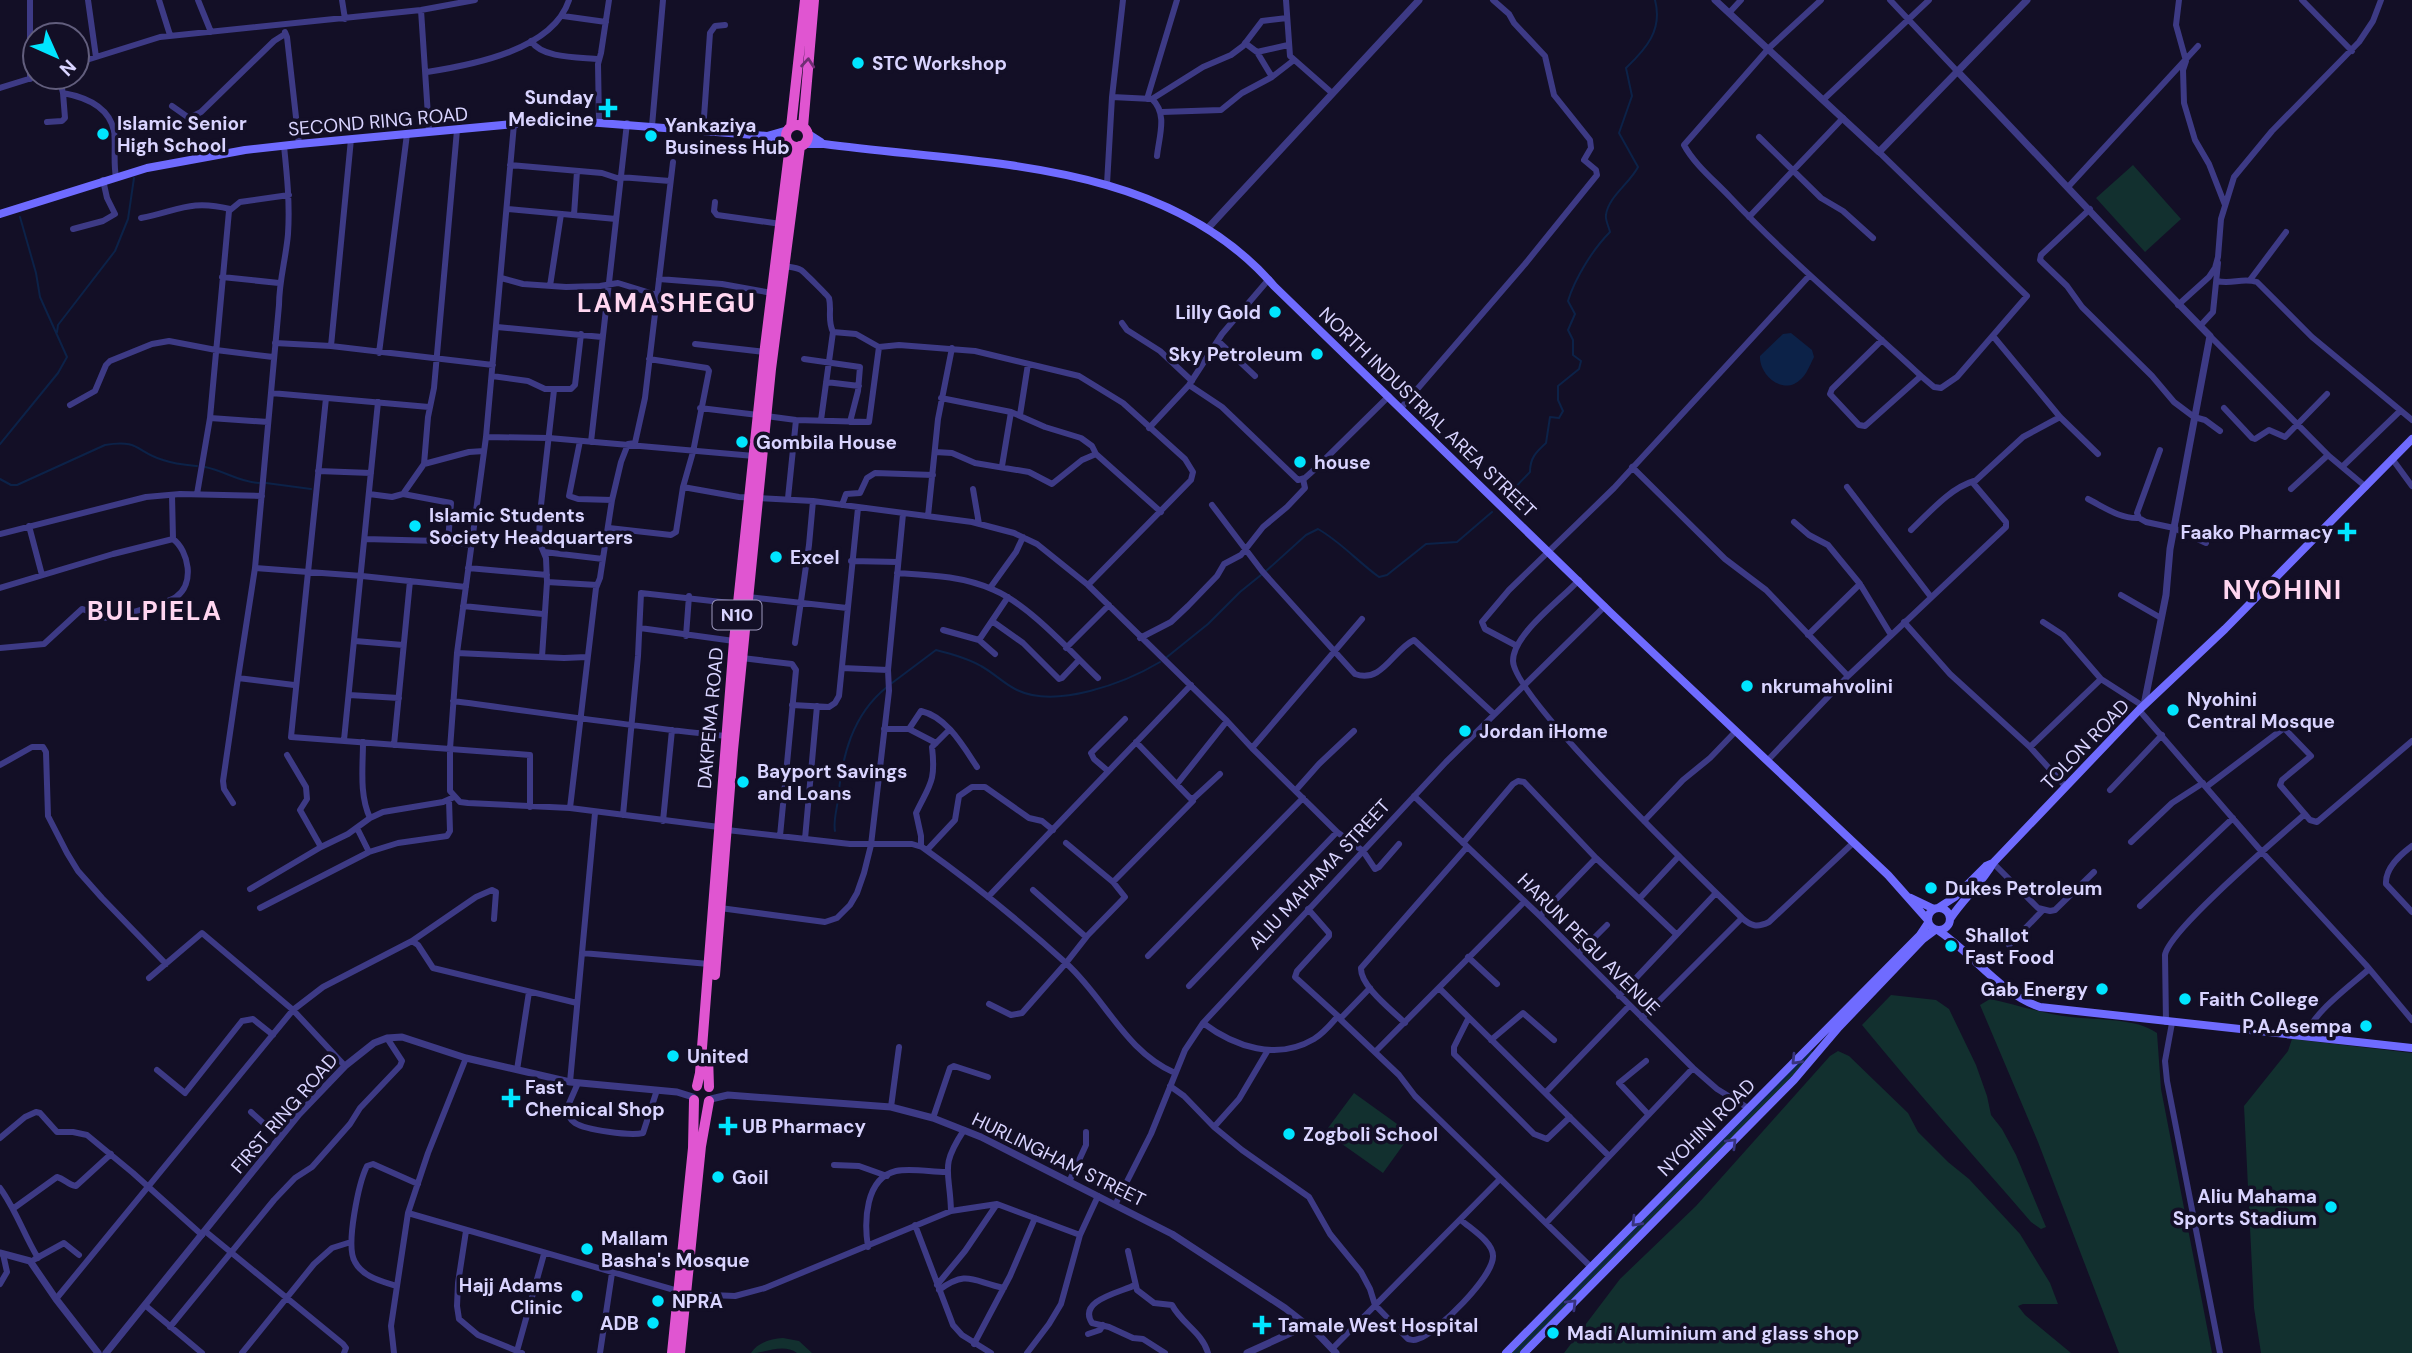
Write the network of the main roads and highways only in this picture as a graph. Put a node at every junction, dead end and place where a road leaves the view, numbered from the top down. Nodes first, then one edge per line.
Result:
1 (805, 0) edge
2 (814, 0) edge
3 (790, 128) junction
4 (805, 130) junction
5 (767, 136) junction
6 (796, 144) junction
7 (824, 144) junction
8 (2, 214) edge
9 (762, 415) junction
10 (2412, 439) edge
11 (753, 497) junction
12 (723, 829) junction
13 (1993, 863) junction
14 (1909, 897) junction
15 (1936, 908) junction
16 (1927, 921) junction
17 (1950, 921) junction
18 (1937, 930) junction
19 (1963, 948) junction
20 (2412, 1048) edge
21 (695, 1093) junction
22 (710, 1094) junction
23 (682, 1292) junction
24 (672, 1353) edge
25 (680, 1353) edge
26 (1506, 1353) edge
27 (1524, 1353) edge

1 - 3 highway, N10
4 -> 2 highway, N10
3 - 4 highway
3 - 5 main road, SECOND RING ROAD
3 - 6 highway, N10
4 - 6 highway, N10
4 - 7 main road, NORTH INDUSTRIAL AREA STREET
5 - 6 main road, SECOND RING ROAD
5 - 8 main road, SECOND RING ROAD
6 - 7 main road, NORTH INDUSTRIAL AREA STREET
6 - 9 highway, DAKPEMA ROAD / N10
6 - 9 highway, DAKPEMA ROAD / N10
7 - 14 main road, NORTH INDUSTRIAL AREA STREET
9 - 11 highway, DAKPEMA ROAD / N10
9 - 11 highway, DAKPEMA ROAD / N10
10 - 13 main road, TOLON ROAD
11 - 12 highway, DAKPEMA ROAD / N10
11 - 12 highway, DAKPEMA ROAD / N10
12 - 21 highway, DAKPEMA ROAD / N10
12 - 22 highway, DAKPEMA ROAD / N10
13 - 15 main road
13 - 17 main road
14 - 15 main road, NORTH INDUSTRIAL AREA STREET
14 - 16 main road, NORTH INDUSTRIAL AREA STREET
15 - 16 main road
15 - 17 main road
16 - 18 main road
16 -> 26 main road, NYOHINI ROAD
17 - 18 main road
17 - 19 main road
18 - 19 main road
27 -> 18 main road, NYOHINI ROAD
19 - 20 main road
21 - 22 highway
21 - 22 highway
21 - 23 highway, DAKPEMA ROAD / N10
22 - 23 highway, DAKPEMA ROAD / N10
23 - 24 highway, DAKPEMA ROAD / N10
23 - 25 highway, DAKPEMA ROAD / N10

